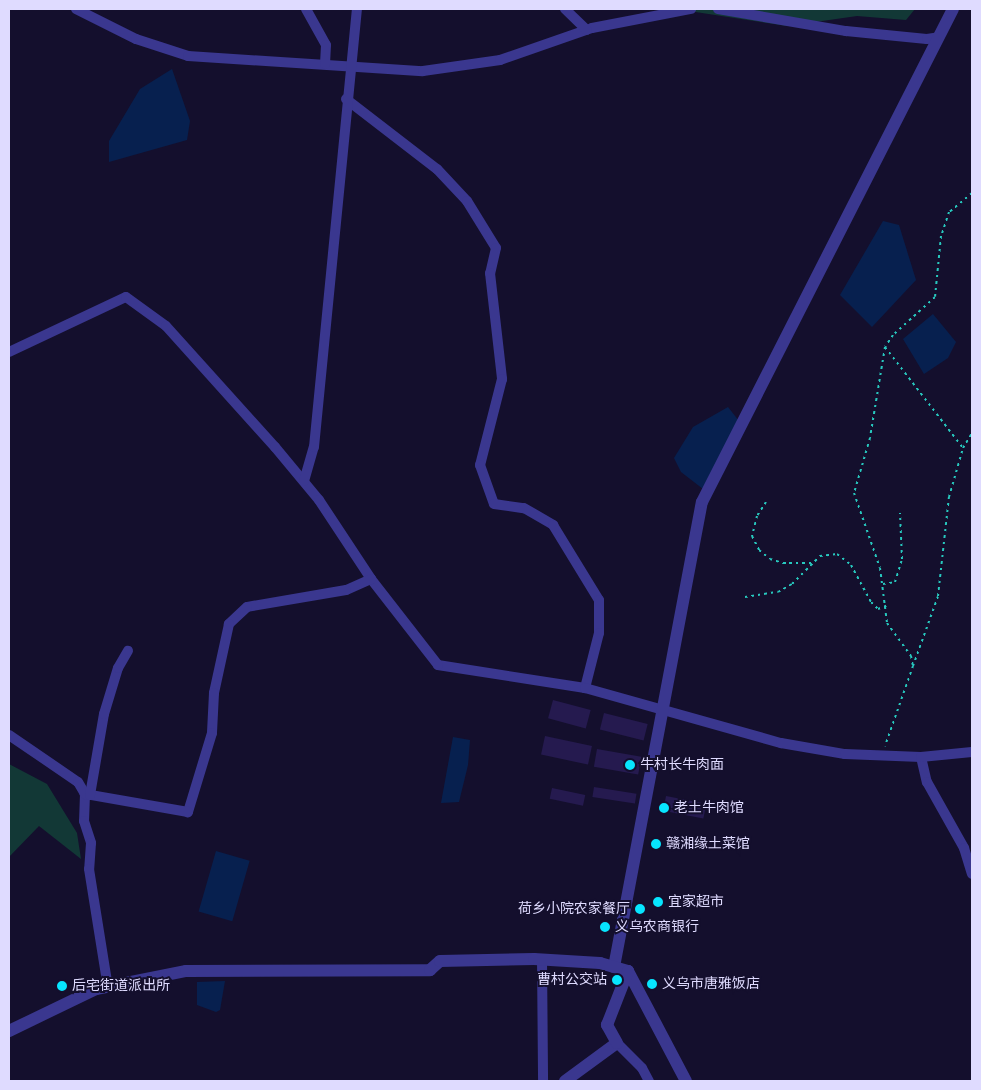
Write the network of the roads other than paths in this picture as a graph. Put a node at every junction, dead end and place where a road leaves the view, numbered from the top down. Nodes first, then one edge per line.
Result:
1 (76, 9) edge
2 (306, 9) edge
3 (357, 9) edge
4 (565, 9) edge
5 (691, 9) edge
6 (718, 9) edge
7 (953, 9) edge
8 (587, 30) junction
9 (939, 37) junction
10 (325, 64) junction
11 (350, 65) junction
12 (346, 99) junction
13 (9, 352) edge
14 (304, 481) junction
15 (371, 579) junction
16 (128, 651) dead end
17 (585, 688) junction
18 (661, 712) junction
19 (9, 735) edge
20 (972, 752) edge
21 (921, 757) junction
22 (87, 794) junction
23 (972, 874) edge
24 (542, 959) junction
25 (614, 967) junction
26 (628, 971) junction
27 (108, 987) junction
28 (9, 1030) edge
29 (617, 1043) junction
30 (543, 1081) edge
31 (565, 1081) edge
32 (649, 1081) edge
33 (686, 1081) edge

1 - 10 street
2 - 10 street
3 - 11 street
4 - 8 street
5 - 8 street
6 - 9 street
7 - 9 street
8 - 11 street
9 - 18 street
10 - 11 street
11 - 12 street
12 - 14 street
12 - 17 street
13 - 14 street
14 - 15 street
15 - 17 street
15 - 22 street
16 - 22 street
17 - 18 street
18 - 21 street
18 - 25 street
19 - 22 street
20 - 21 street
21 - 23 street
22 - 27 street
24 - 25 street
24 - 27 street
24 - 30 street
25 - 26 street
26 - 29 street
26 - 33 street
27 - 28 street
29 - 31 street
29 - 32 street

